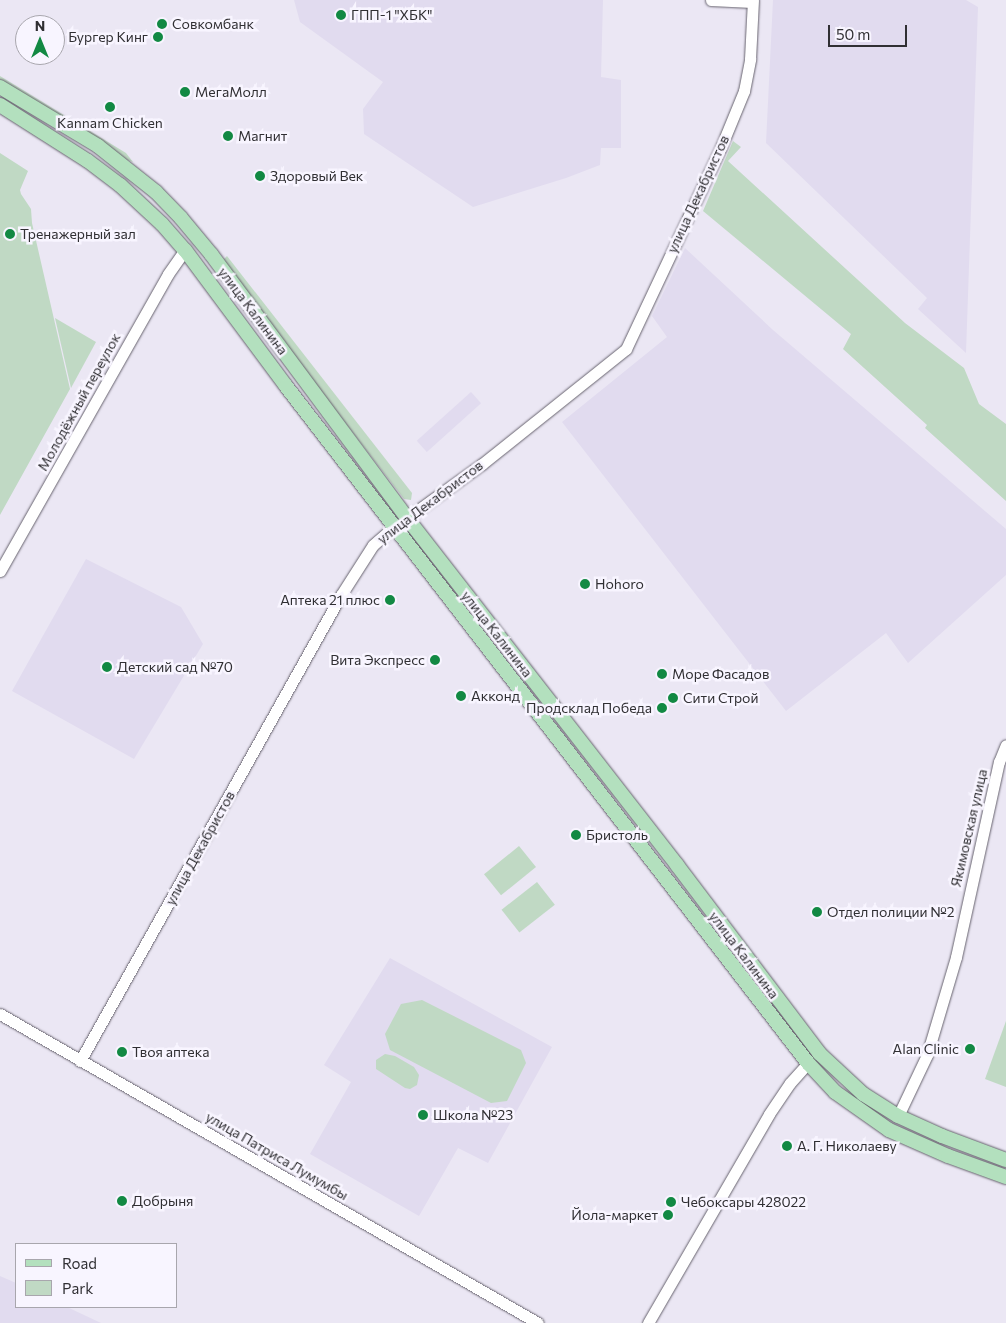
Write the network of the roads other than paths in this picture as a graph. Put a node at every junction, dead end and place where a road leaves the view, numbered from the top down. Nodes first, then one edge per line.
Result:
1 (711, 0) edge
2 (753, 1) edge
3 (0, 87) edge
4 (0, 105) edge
5 (185, 250) junction
6 (407, 518) junction
7 (395, 526) junction
8 (0, 571) edge
9 (1006, 745) edge
10 (0, 1014) edge
11 (819, 1053) junction
12 (80, 1060) junction
13 (808, 1063) junction
14 (898, 1116) junction
15 (1006, 1160) edge
16 (1006, 1177) edge
17 (538, 1323) edge
18 (648, 1323) edge

1 - 2 street, улица Декабристов
2 - 6 street, улица Декабристов
3 - 6 main road, улица Калинина
4 - 5 main road, улица Калинина
5 - 7 main road, улица Калинина
5 - 8 street, Молодёжный переулок
6 - 7 main road, улица Декабристов
6 - 11 main road, улица Калинина
7 - 12 street, улица Декабристов
7 - 13 main road, улица Калинина
9 - 14 street, Якимовская улица
10 - 12 street, улица Патриса Лумумбы
11 - 13 main road
11 - 14 main road, улица Калинина
12 - 17 street, улица Патриса Лумумбы
13 - 16 main road, улица Калинина
13 - 18 street
14 - 15 main road, улица Калинина

